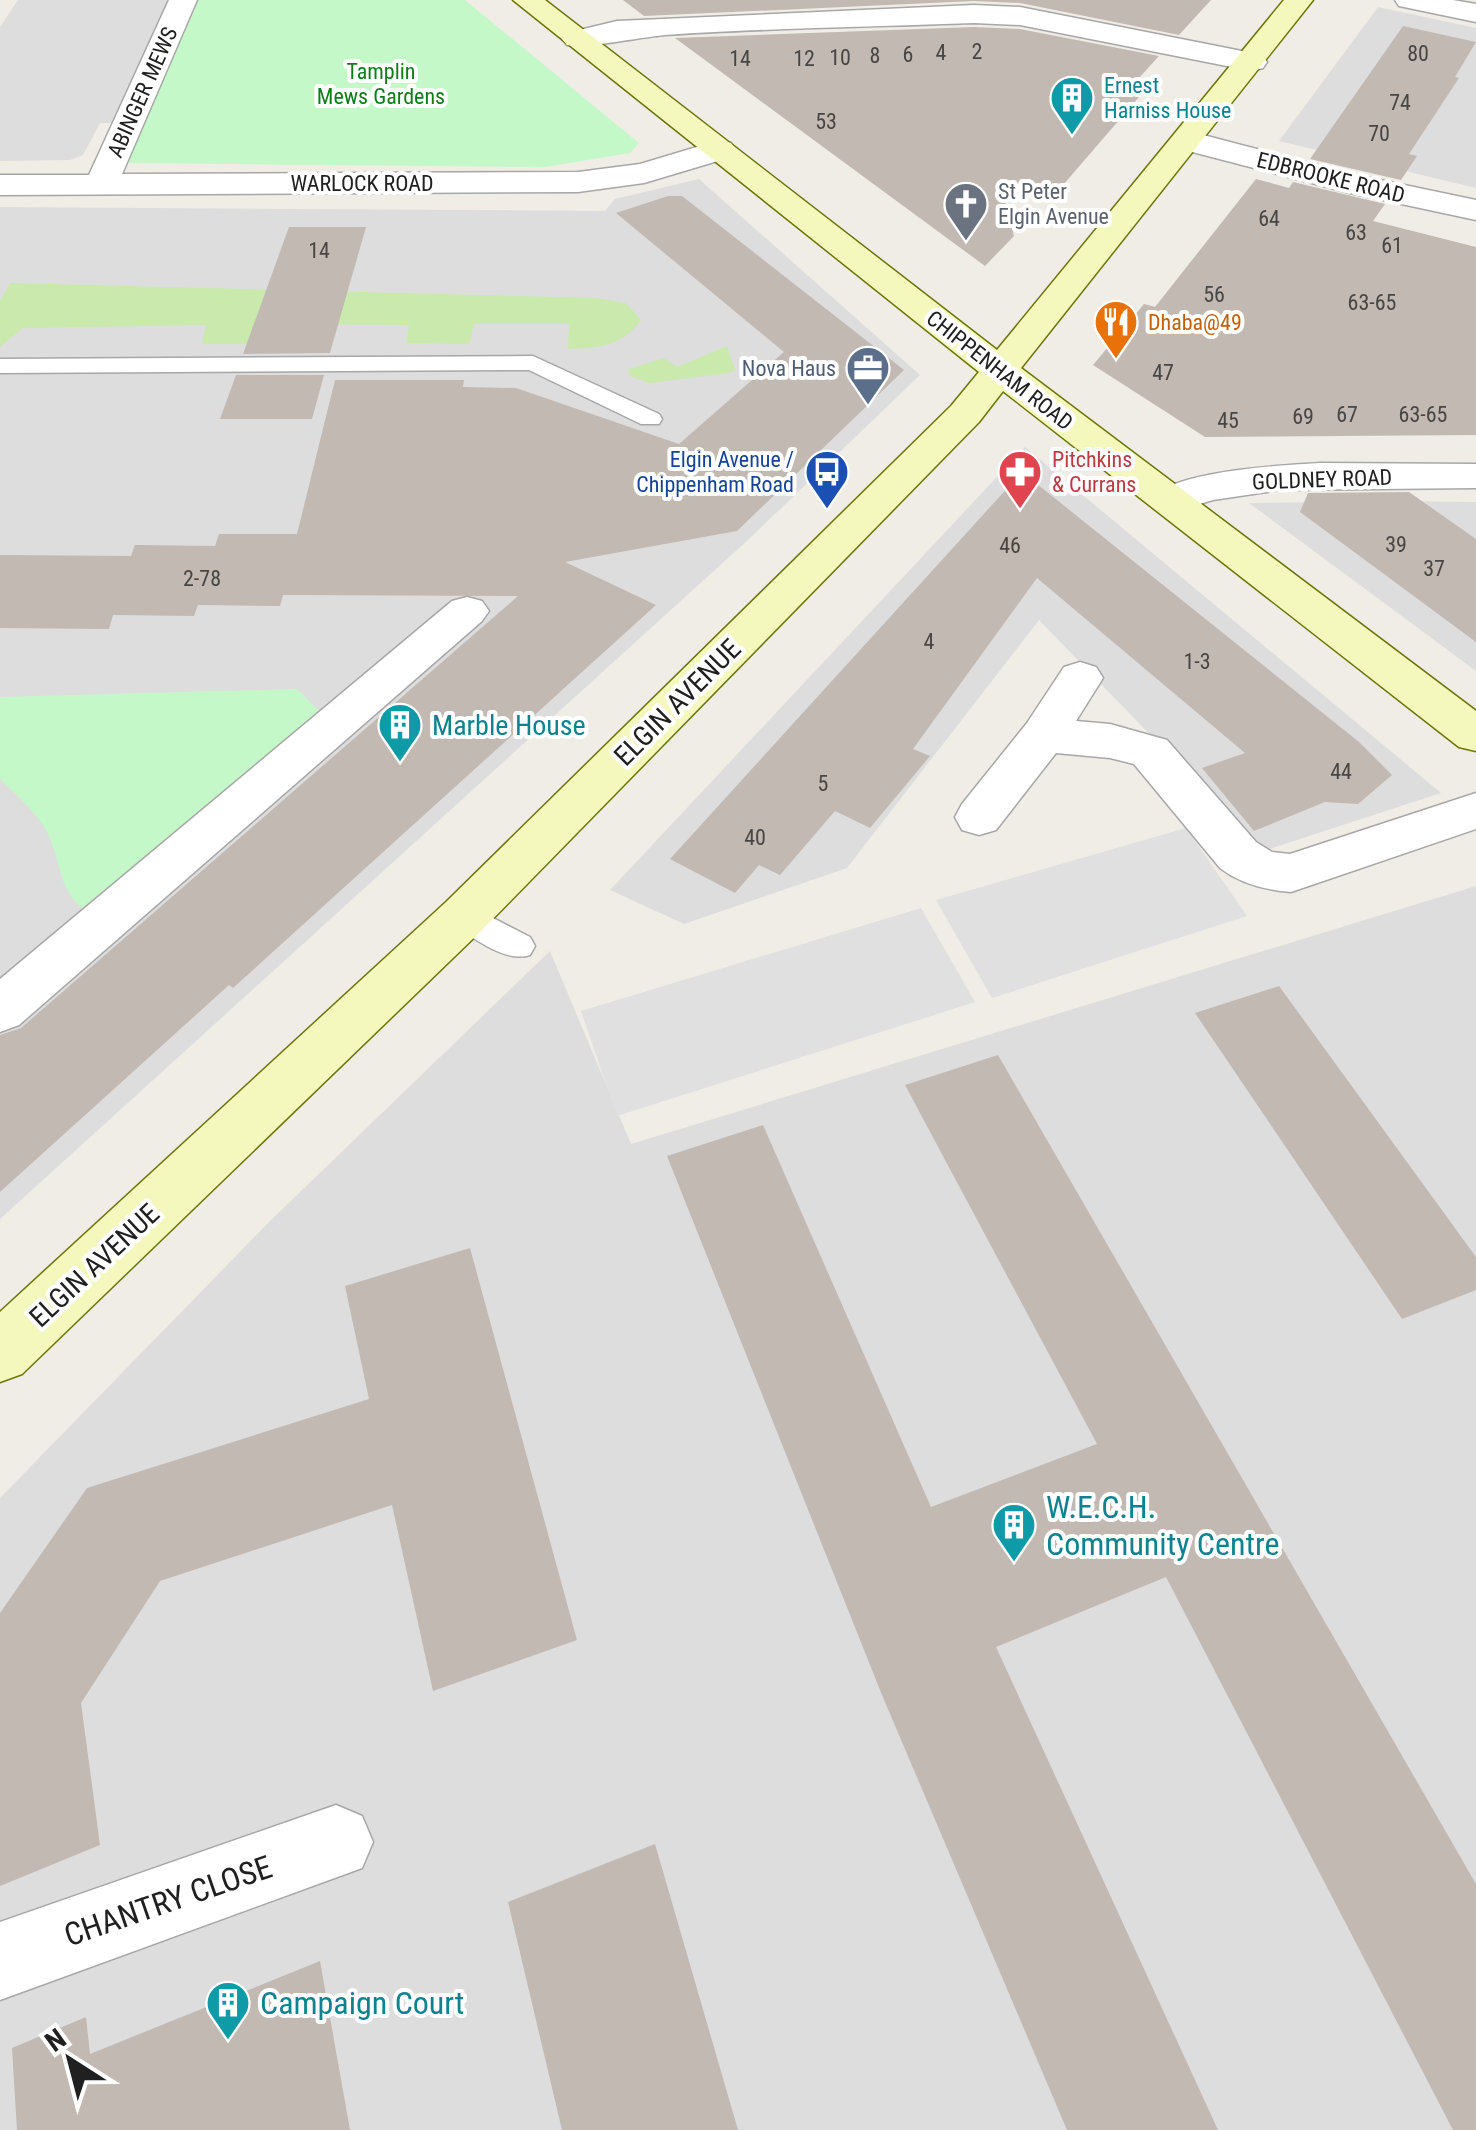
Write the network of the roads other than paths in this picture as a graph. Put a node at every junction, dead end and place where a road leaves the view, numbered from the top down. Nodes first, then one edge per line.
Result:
1 (183, 0) edge
2 (527, 0) edge
3 (1299, 0) edge
4 (1409, 0) edge
5 (1476, 13) edge
6 (577, 39) junction
7 (1252, 62) junction
8 (1188, 141) junction
9 (720, 150) junction
10 (0, 185) edge
11 (101, 185) junction
12 (1476, 210) edge
13 (0, 366) edge
14 (999, 370) junction
15 (650, 419) dead end
16 (1476, 476) edge
17 (1170, 500) junction
18 (467, 610) dead end
19 (1080, 678) dead end
20 (1044, 735) junction
21 (1476, 735) edge
22 (1476, 811) edge
23 (979, 817) dead end
24 (464, 916) junction
25 (518, 946) dead end
26 (0, 1010) edge
27 (0, 1353) edge
28 (336, 1842) dead end
29 (0, 1960) edge

1 - 11 street, ABINGER MEWS
2 - 6 main road, CHIPPENHAM ROAD
3 - 7 main road, ELGIN AVENUE
4 - 5 street
6 - 7 street
6 - 9 main road, CHIPPENHAM ROAD
7 - 8 main road, ELGIN AVENUE
8 - 12 street, EDBROOKE ROAD
8 - 14 main road, ELGIN AVENUE
9 - 11 street, WARLOCK ROAD
9 - 14 main road, CHIPPENHAM ROAD
10 - 11 street, WARLOCK ROAD
13 - 15 lane
14 - 17 main road, CHIPPENHAM ROAD
14 - 24 main road, ELGIN AVENUE
16 - 17 street, GOLDNEY ROAD
17 - 21 main road, CHIPPENHAM ROAD
18 - 26 street
19 - 20 street
20 - 22 street
20 - 23 street
24 - 25 lane
24 - 27 main road, ELGIN AVENUE
28 - 29 street, CHANTRY CLOSE

